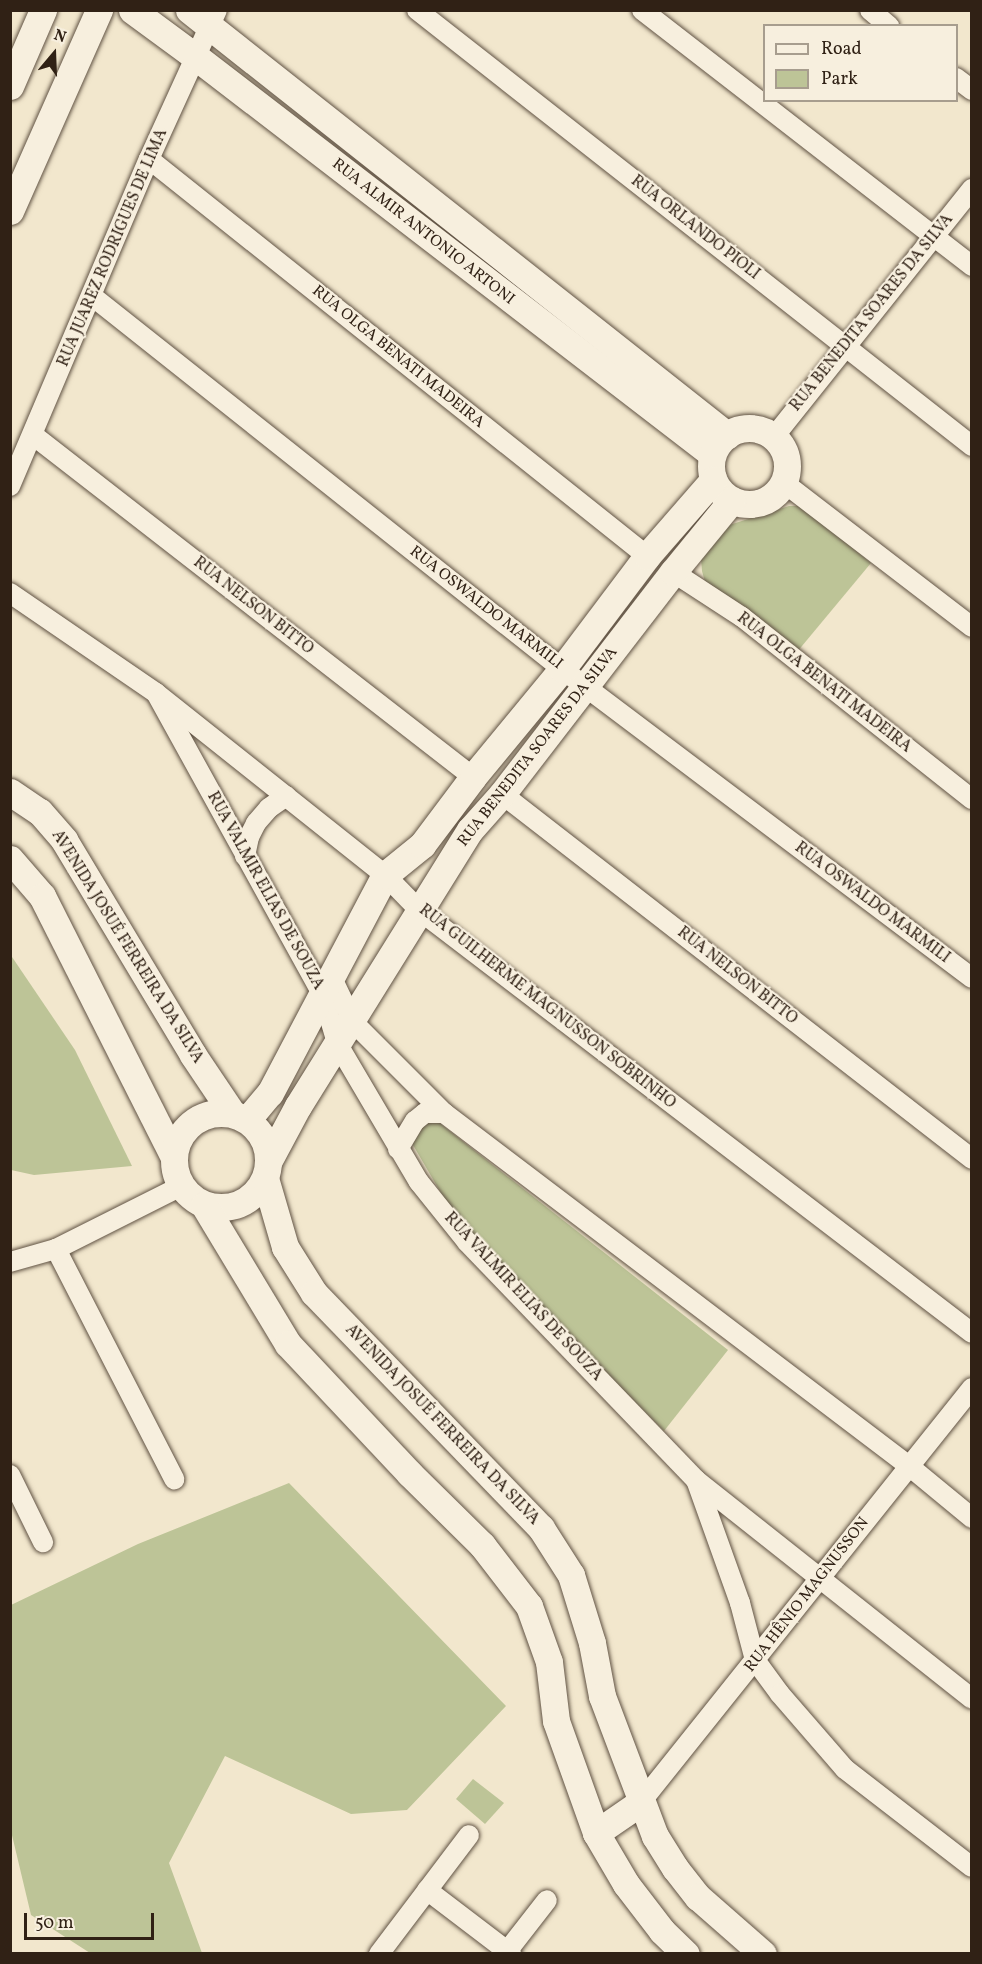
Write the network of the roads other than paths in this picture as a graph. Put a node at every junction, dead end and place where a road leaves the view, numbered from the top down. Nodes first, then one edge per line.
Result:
1 (43, 10) edge
2 (99, 10) edge
3 (132, 10) edge
4 (189, 10) edge
5 (417, 10) edge
6 (642, 10) edge
7 (870, 10) edge
8 (214, 18) edge
9 (888, 24) edge
10 (17, 49) edge
11 (196, 57) junction
12 (958, 79) edge
13 (10, 86) edge
14 (972, 90) edge
15 (150, 159) junction
16 (972, 189) edge
17 (10, 211) edge
18 (934, 236) junction
19 (972, 266) edge
20 (92, 296) junction
21 (846, 347) junction
22 (33, 435) junction
23 (773, 438) junction
24 (972, 446) edge
25 (718, 456) junction
26 (783, 482) junction
27 (10, 486) edge
28 (732, 500) junction
29 (647, 556) junction
30 (673, 572) junction
31 (10, 593) edge
32 (972, 627) edge
33 (562, 669) junction
34 (587, 687) junction
35 (156, 693) junction
36 (473, 777) junction
37 (10, 792) edge
38 (502, 794) junction
39 (286, 796) junction
40 (972, 799) edge
41 (245, 856) junction
42 (10, 859) edge
43 (385, 874) junction
44 (419, 910) junction
45 (972, 978) edge
46 (327, 987) junction
47 (345, 1033) junction
48 (444, 1113) junction
49 (240, 1117) junction
50 (398, 1149) junction
51 (173, 1155) junction
52 (972, 1159) edge
53 (267, 1169) junction
54 (181, 1186) junction
55 (204, 1204) junction
56 (56, 1249) junction
57 (10, 1262) edge
58 (972, 1333) edge
59 (972, 1388) edge
60 (909, 1466) junction
61 (10, 1475) edge
62 (174, 1479) dead end
63 (696, 1480) junction
64 (972, 1518) edge
65 (43, 1542) dead end
66 (820, 1578) junction
67 (755, 1660) junction
68 (972, 1699) edge
69 (641, 1802) junction
70 (596, 1833) junction
71 (470, 1836) dead end
72 (972, 1867) edge
73 (427, 1890) junction
74 (547, 1900) dead end
75 (508, 1952) edge
76 (379, 1953) edge
77 (686, 1953) edge
78 (763, 1953) edge

1 - 10 main road
2 - 17 main road
3 - 11 main road, RUA ALMIR ANTONIO ARTONI
4 - 8 main road, RUA ALMIR ANTONIO ARTONI
5 - 21 street, RUA ORLANDO PIOLI
6 - 18 street
7 - 9 street
8 - 11 street, RUA JUAREZ RODRIGUES DE LIMA
8 - 25 main road, RUA ALMIR ANTONIO ARTONI
10 - 13 main road
11 - 15 street, RUA JUAREZ RODRIGUES DE LIMA
11 - 25 main road, RUA ALMIR ANTONIO ARTONI
12 - 14 street
15 - 20 street, RUA JUAREZ RODRIGUES DE LIMA
15 - 29 street, RUA OLGA BENATI MADEIRA
16 - 18 street, RUA BENEDITA SOARES DA SILVA
18 - 19 street
18 - 21 street, RUA BENEDITA SOARES DA SILVA
20 - 22 street, RUA JUAREZ RODRIGUES DE LIMA
20 - 33 street, RUA OSWALDO MARMILI
21 - 23 street, RUA BENEDITA SOARES DA SILVA
21 - 24 street, RUA ORLANDO PIOLI
22 - 27 street, RUA JUAREZ RODRIGUES DE LIMA
22 - 36 street, RUA NELSON BITTO
23 - 25 main road
23 - 26 main road
25 - 28 main road
25 - 29 main road, RUA BENEDITA SOARES DA SILVA
26 - 28 main road
26 - 32 street
28 - 30 main road, RUA BENEDITA SOARES DA SILVA
29 - 33 main road, RUA BENEDITA SOARES DA SILVA
30 - 34 main road, RUA BENEDITA SOARES DA SILVA
30 - 40 street, RUA OLGA BENATI MADEIRA
31 - 35 street, RUA GUILHERME MAGNUSSON SOBRINHO
33 - 34 street, RUA OSWALDO MARMILI
33 - 36 main road, RUA BENEDITA SOARES DA SILVA
34 - 38 main road, RUA BENEDITA SOARES DA SILVA
34 - 45 street, RUA OSWALDO MARMILI
35 - 39 street, RUA GUILHERME MAGNUSSON SOBRINHO
35 - 41 street, RUA VALMIR ELIAS DE SOUZA
36 - 43 main road, RUA BENEDITA SOARES DA SILVA
37 - 49 main road, AVENIDA JOSUÉ FERREIRA DA SILVA
38 - 44 main road, RUA BENEDITA SOARES DA SILVA
38 - 52 street, RUA NELSON BITTO
39 - 41 street
39 - 43 street, RUA GUILHERME MAGNUSSON SOBRINHO
41 - 46 street, RUA VALMIR ELIAS DE SOUZA
42 - 51 main road
43 - 44 street, RUA GUILHERME MAGNUSSON SOBRINHO
43 - 46 main road, RUA BENEDITA SOARES DA SILVA
44 - 47 main road, RUA BENEDITA SOARES DA SILVA
44 - 58 street, RUA GUILHERME MAGNUSSON SOBRINHO
46 - 47 street, RUA VALMIR ELIAS DE SOUZA
46 - 47 street
46 - 49 main road, RUA BENEDITA SOARES DA SILVA
47 - 48 street
47 - 50 street, RUA VALMIR ELIAS DE SOUZA
47 - 53 main road, RUA BENEDITA SOARES DA SILVA
48 - 50 street
48 - 60 street
49 - 51 main road
49 - 53 main road
50 - 63 street, RUA VALMIR ELIAS DE SOUZA
51 - 54 main road
53 - 55 main road
53 - 69 main road, AVENIDA JOSUÉ FERREIRA DA SILVA
54 - 55 main road
54 - 56 street
55 - 70 main road
56 - 57 street
56 - 62 street
59 - 60 street, RUA HÊNIO MAGNUSSON
60 - 64 street
60 - 66 street, RUA HÊNIO MAGNUSSON
61 - 65 street
63 - 66 street, RUA VALMIR ELIAS DE SOUZA
63 - 67 street
66 - 67 street, RUA HÊNIO MAGNUSSON
66 - 68 street, RUA VALMIR ELIAS DE SOUZA
67 - 69 street, RUA HÊNIO MAGNUSSON
67 - 72 street
69 - 70 main road
69 - 78 main road, AVENIDA JOSUÉ FERREIRA DA SILVA
70 - 77 main road
71 - 73 street
73 - 75 street
73 - 76 street
74 - 75 street

